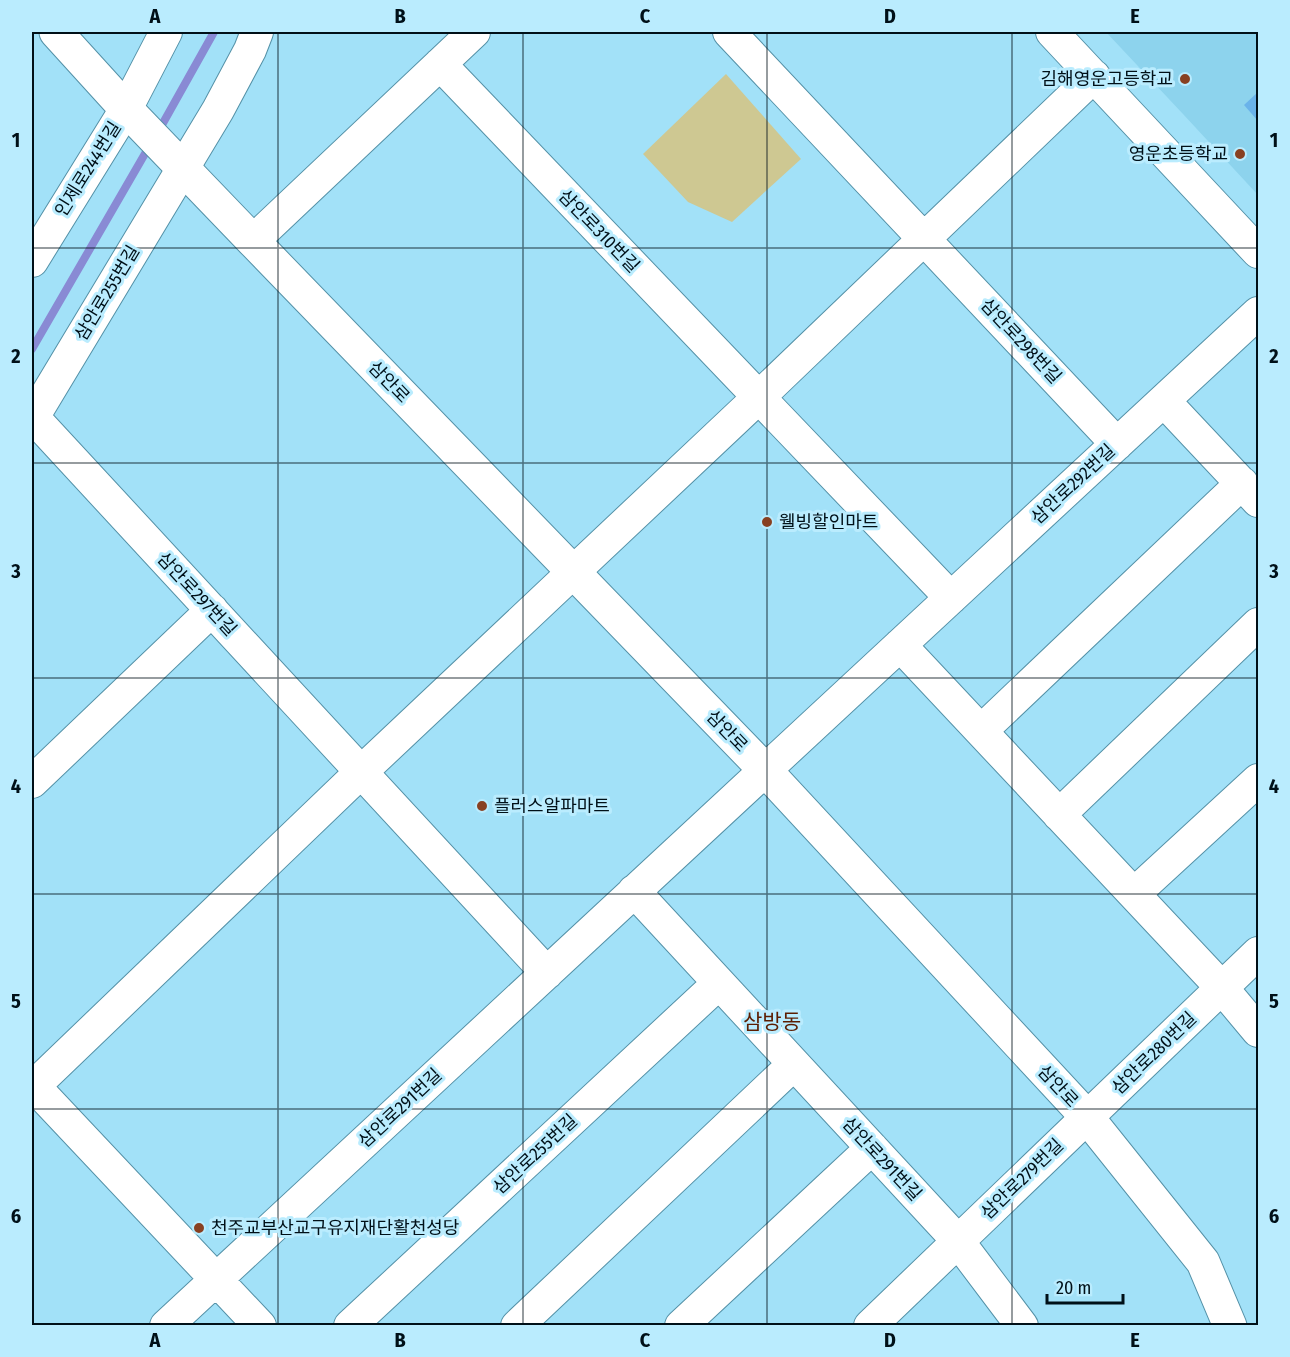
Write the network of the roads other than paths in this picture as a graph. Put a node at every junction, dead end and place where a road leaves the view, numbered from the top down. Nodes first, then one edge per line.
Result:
1 (56, 32) edge
2 (166, 32) edge
3 (257, 32) edge
4 (729, 32) edge
5 (1052, 32) edge
6 (466, 34) edge
7 (440, 64) junction
8 (1094, 76) junction
9 (129, 112) junction
10 (179, 163) junction
11 (39, 226) edge
12 (926, 238) junction
13 (253, 241) junction
14 (1258, 252) edge
15 (32, 261) edge
16 (1258, 313) edge
17 (759, 397) junction
18 (1164, 400) junction
19 (32, 418) edge
20 (1118, 444) junction
21 (1250, 492) edge
22 (573, 572) junction
23 (951, 598) junction
24 (212, 610) junction
25 (1258, 624) edge
26 (900, 645) junction
27 (981, 732) junction
28 (765, 770) junction
29 (361, 772) junction
30 (1258, 780) edge
31 (32, 782) edge
32 (1059, 815) junction
33 (634, 891) junction
34 (1134, 894) junction
35 (1258, 953) edge
36 (547, 972) junction
37 (719, 983) junction
38 (1222, 988) junction
39 (1258, 1031) edge
40 (794, 1064) junction
41 (32, 1086) edge
42 (1087, 1117) junction
43 (872, 1148) junction
44 (958, 1241) junction
45 (216, 1279) junction
46 (166, 1326) edge
47 (260, 1326) edge
48 (350, 1326) edge
49 (518, 1326) edge
50 (681, 1326) edge
51 (870, 1326) edge
52 (1022, 1326) edge
53 (1230, 1326) edge

1 - 9 main road
2 - 9 street
3 - 10 street
4 - 12 street
5 - 8 street
6 - 7 street
7 - 13 street
7 - 17 street, 삼안로310번길
8 - 12 street
8 - 14 street
9 - 10 main road, 삼안로
9 - 11 street, 인제로244번길
10 - 13 main road, 삼안로
10 - 19 street, 삼안로255번길
11 - 15 street, 인제로244번길
12 - 17 street
12 - 20 street, 삼안로298번길
13 - 22 main road, 삼안로
16 - 18 street, 삼안로292번길
17 - 22 street
17 - 23 street
18 - 20 street, 삼안로292번길
18 - 21 street
19 - 24 street, 삼안로297번길
20 - 23 street, 삼안로292번길
21 - 27 street
22 - 28 main road, 삼안로
22 - 29 street
23 - 26 street, 삼안로292번길
24 - 29 street, 삼안로297번길
24 - 31 street
25 - 32 street
26 - 27 street
26 - 28 street, 삼안로292번길
27 - 32 street
28 - 33 street, 삼안로291번길
28 - 42 main road, 삼안로
29 - 36 street, 삼안로297번길
29 - 41 street
30 - 34 street
32 - 34 street
33 - 36 street, 삼안로291번길
33 - 37 street, 삼안로291번길
34 - 38 street
35 - 38 street, 삼안로280번길
36 - 45 street, 삼안로291번길
37 - 40 street, 삼안로291번길
37 - 48 street, 삼안로255번길
38 - 39 street
38 - 42 street, 삼안로280번길
40 - 43 street, 삼안로291번길
40 - 49 street
41 - 45 street
42 - 44 street, 삼안로279번길
42 - 53 main road, 삼안로
43 - 44 street, 삼안로291번길
43 - 50 street
44 - 51 street, 삼안로279번길
44 - 52 street
45 - 46 street, 삼안로291번길
45 - 47 street

